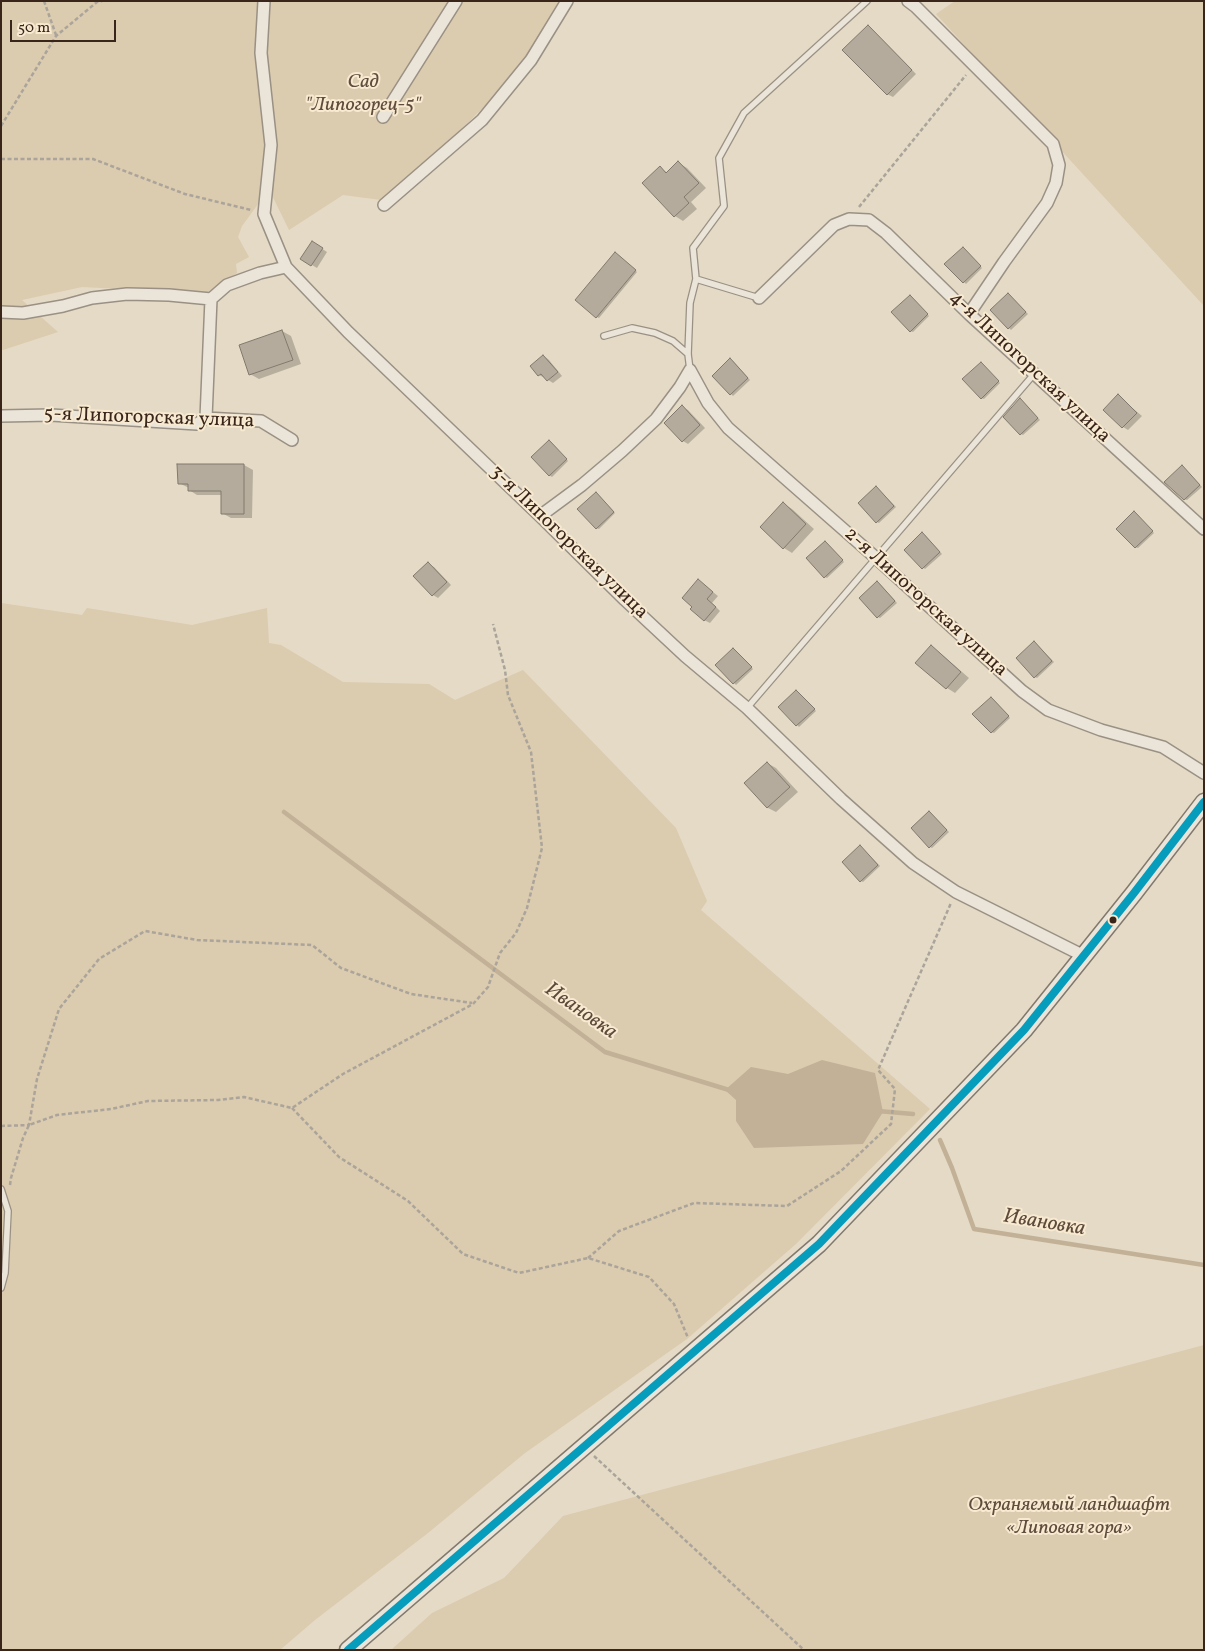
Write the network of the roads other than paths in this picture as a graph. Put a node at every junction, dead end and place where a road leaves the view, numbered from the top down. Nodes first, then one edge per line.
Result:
1 (264, 1) edge
2 (456, 1) edge
3 (567, 1) edge
4 (867, 1) edge
5 (908, 1) edge
6 (383, 117) dead end
7 (384, 205) dead end
8 (286, 267) junction
9 (696, 279) junction
10 (759, 298) joint
11 (211, 299) junction
12 (1, 312) edge
13 (969, 314) junction
14 (604, 336) dead end
15 (688, 354) junction
16 (690, 370) junction
17 (1036, 373) junction
18 (1, 416) edge
19 (206, 418) junction
20 (292, 440) dead end
21 (540, 516) junction
22 (1204, 529) edge
23 (876, 558) junction
24 (747, 708) junction
25 (1204, 773) edge
26 (1204, 802) edge
27 (1084, 956) junction
28 (1, 1189) edge
29 (1, 1288) edge
30 (348, 1650) edge

1 - 8 street, 3-я Липогорская улица
2 - 6 street
3 - 7 street
4 - 9 lane
5 - 13 street
8 - 11 street
8 - 21 street, 3-я Липогорская улица
9 - 10 lane
9 - 15 lane
10 - 13 street, 4-я Липогорская улица
11 - 12 street
11 - 19 street
13 - 17 street, 4-я Липогорская улица
14 - 15 lane
15 - 16 lane
16 - 21 street
16 - 23 street, 2-я Липогорская улица
17 - 22 street, 4-я Липогорская улица
17 - 23 lane
18 - 19 street, 5-я Липогорская улица
19 - 20 street, 5-я Липогорская улица
21 - 24 street, 3-я Липогорская улица
23 - 24 lane
23 - 25 street, 2-я Липогорская улица
24 - 27 street, 3-я Липогорская улица
26 - 27 street
27 - 30 street
28 - 29 lane

